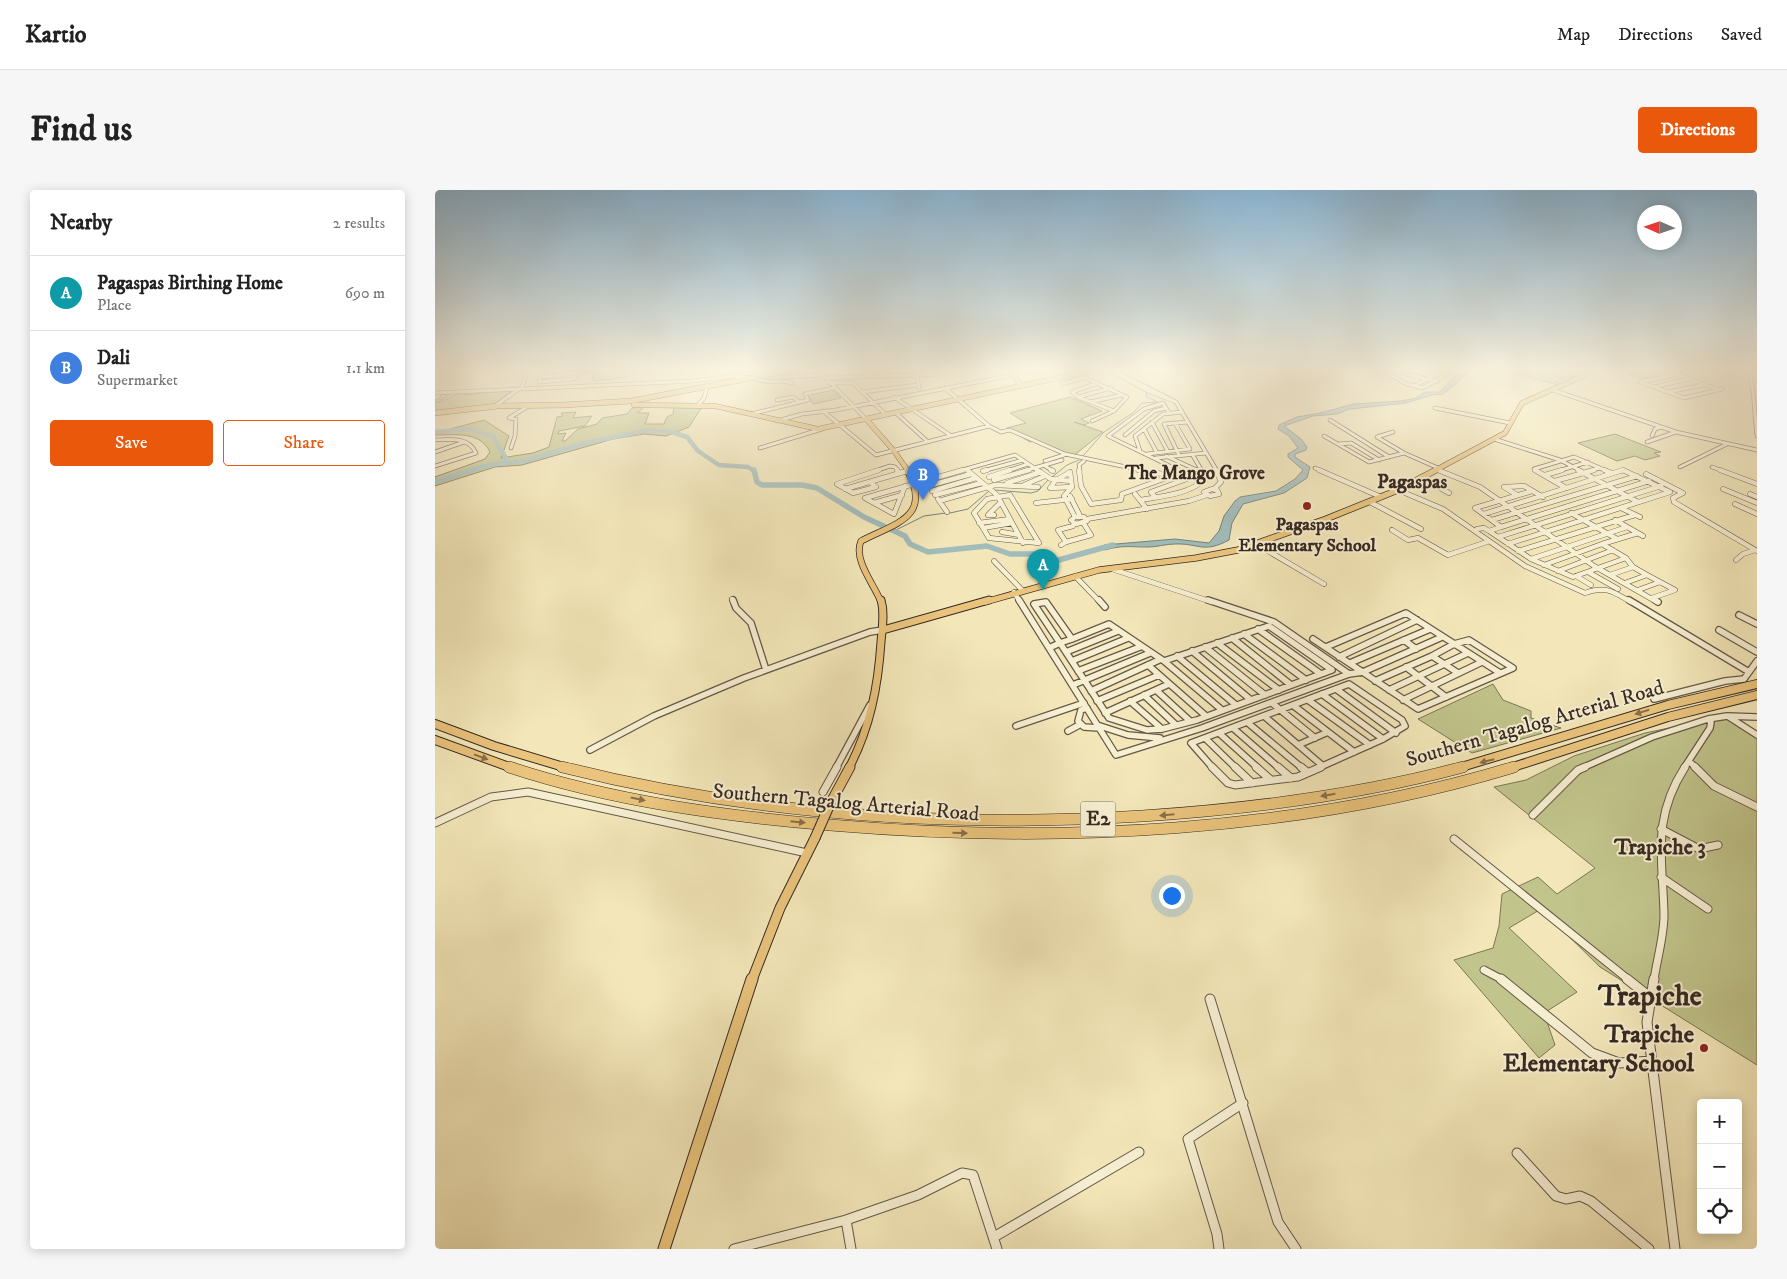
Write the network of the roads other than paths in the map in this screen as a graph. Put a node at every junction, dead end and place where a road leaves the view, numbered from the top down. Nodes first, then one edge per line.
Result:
1 (510, 417) edge
2 (766, 417) edge
3 (792, 417) edge
4 (830, 417) edge
5 (874, 417) edge
6 (901, 417) edge
7 (923, 417) edge
8 (979, 417) edge
9 (1098, 417) edge
10 (1132, 417) edge
11 (1146, 417) edge
12 (1157, 417) edge
13 (1160, 417) edge
14 (1185, 417) edge
15 (1482, 417) edge
16 (1513, 417) edge
17 (1633, 417) edge
18 (1753, 417) edge
19 (866, 419) junction
20 (777, 420) junction
21 (1330, 420) dead end
22 (1091, 421) dead end
23 (1152, 422) junction
24 (1187, 422) junction
25 (1175, 423) junction
26 (1510, 423) junction
27 (1164, 424) junction
28 (839, 425) junction
29 (989, 426) junction
30 (1661, 427) junction
31 (823, 428) junction
32 (1144, 429) junction
33 (1115, 430) junction
34 (1393, 432) dead end
35 (1676, 432) junction
36 (950, 435) junction
37 (1125, 435) junction
38 (1324, 436) dead end
39 (1651, 436) dead end
40 (1757, 436) edge
41 (1134, 438) junction
42 (1494, 439) junction
43 (435, 440) edge
44 (927, 441) junction
45 (466, 442) junction
46 (1647, 442) dead end
47 (1339, 444) junction
48 (1727, 444) junction
49 (511, 448) dead end
50 (760, 448) dead end
51 (894, 450) junction
52 (1167, 450) junction
53 (1177, 450) junction
54 (1757, 450) edge
55 (1140, 451) junction
56 (435, 452) edge
57 (1057, 452) junction
58 (1156, 452) junction
59 (1206, 453) junction
60 (1404, 453) junction
61 (1147, 454) junction
62 (1179, 454) junction
63 (1192, 454) junction
64 (1050, 455) dead end
65 (1065, 455) junction
66 (1165, 456) junction
67 (1389, 457) junction
68 (1156, 458) junction
69 (1023, 460) junction
70 (1062, 460) dead end
71 (1084, 460) junction
72 (1379, 460) junction
73 (1562, 461) junction
74 (1055, 462) junction
75 (1587, 462) junction
76 (1045, 463) junction
77 (1028, 464) junction
78 (1551, 464) junction
79 (435, 466) edge
80 (1712, 466) dead end
81 (1061, 467) dead end
82 (1573, 467) junction
83 (1680, 467) dead end
84 (1035, 468) junction
85 (1315, 468) dead end
86 (1437, 468) junction
87 (1600, 468) junction
88 (881, 469) junction
89 (966, 469) junction
90 (907, 470) junction
91 (1561, 470) junction
92 (1053, 471) dead end
93 (1041, 472) junction
94 (1203, 473) junction
95 (1584, 473) junction
96 (1612, 473) junction
97 (899, 474) junction
98 (971, 474) junction
99 (1646, 474) dead end
100 (1545, 475) junction
101 (861, 476) junction
102 (989, 476) junction
103 (1572, 476) junction
104 (1637, 476) junction
105 (887, 477) junction
106 (1192, 477) junction
107 (1421, 477) junction
108 (976, 478) junction
109 (1050, 478) junction
110 (1595, 479) junction
111 (994, 480) junction
112 (923, 481) junction
113 (1071, 481) junction
114 (1555, 481) junction
115 (1649, 481) junction
116 (1203, 482) junction
117 (867, 483) junction
118 (915, 483) junction
119 (982, 483) junction
120 (1757, 484) edge
121 (1001, 485) junction
122 (1606, 485) junction
123 (905, 486) junction
124 (928, 486) junction
125 (1021, 486) junction
126 (1661, 486) junction
127 (986, 487) junction
128 (1038, 487) dead end
129 (1072, 487) junction
130 (1567, 488) junction
131 (845, 489) junction
132 (1723, 489) dead end
133 (1398, 490) junction
134 (1532, 490) junction
135 (932, 491) junction
136 (1617, 491) junction
137 (1054, 493) dead end
138 (1067, 493) junction
139 (1449, 493) dead end
140 (902, 494) junction
141 (1135, 494) dead end
142 (1750, 494) dead end
143 (935, 495) junction
144 (1517, 495) junction
145 (998, 496) junction
146 (1541, 496) junction
147 (1628, 496) junction
148 (1155, 497) junction
149 (1381, 497) junction
150 (1757, 497) edge
151 (1072, 499) junction
152 (1053, 500) junction
153 (1065, 500) junction
154 (1140, 500) junction
155 (1498, 500) junction
156 (939, 501) junction
157 (1001, 502) junction
158 (1370, 502) junction
159 (1552, 502) junction
160 (1638, 502) junction
161 (874, 503) junction
162 (1037, 503) dead end
163 (1757, 503) edge
164 (1735, 504) dead end
165 (1507, 506) junction
166 (1563, 508) junction
167 (1621, 508) junction
168 (1147, 509) junction
169 (947, 512) dead end
170 (1516, 512) junction
171 (1484, 514) junction
172 (1572, 514) junction
173 (1757, 514) edge
174 (994, 515) dead end
175 (1077, 517) junction
176 (1087, 519) junction
177 (1525, 519) junction
178 (1492, 520) junction
179 (1583, 520) junction
180 (1615, 520) junction
181 (1011, 521) junction
182 (979, 522) junction
183 (1074, 523) junction
184 (1083, 524) junction
185 (1535, 525) junction
186 (1594, 526) junction
187 (1501, 527) junction
188 (1627, 527) junction
189 (983, 528) junction
190 (1421, 529) dead end
191 (1477, 529) dead end
192 (1392, 530) dead end
193 (1489, 531) junction
194 (1002, 532) dead end
195 (1545, 532) junction
196 (1605, 533) junction
197 (1019, 535) junction
198 (1498, 537) junction
199 (1554, 539) junction
200 (1617, 539) junction
201 (1066, 542) junction
202 (1487, 542) junction
203 (1023, 543) junction
204 (1256, 544) junction
205 (1508, 544) junction
206 (1602, 544) junction
207 (1061, 545) dead end
208 (1565, 546) junction
209 (1613, 550) junction
210 (1517, 551) junction
211 (1756, 551) edge
212 (1574, 553) junction
213 (1626, 558) junction
214 (1531, 559) junction
215 (1585, 560) junction
216 (1736, 560) dead end
217 (994, 561) dead end
218 (1544, 564) junction
219 (1633, 567) junction
220 (1110, 568) junction
221 (1597, 568) junction
222 (1558, 571) junction
223 (1588, 572) junction
224 (1610, 575) junction
225 (1647, 575) junction
226 (1075, 576) junction
227 (1574, 576) junction
228 (1660, 582) junction
229 (1324, 584) dead end
230 (1564, 584) junction
231 (1591, 584) dead end
232 (1627, 584) junction
233 (1022, 590) junction
234 (1638, 590) junction
235 (1015, 592) junction
236 (1652, 598) junction
237 (732, 599) dead end
238 (1658, 602) dead end
239 (1105, 607) dead end
240 (1739, 616) dead end
241 (1417, 620) junction
242 (1757, 624) edge
243 (1430, 629) junction
244 (883, 630) junction
245 (1258, 630) junction
246 (1719, 630) dead end
247 (1118, 631) junction
248 (1244, 634) junction
249 (1443, 637) junction
250 (1128, 638) junction
251 (1232, 638) junction
252 (1072, 639) junction
253 (1313, 639) dead end
254 (1404, 640) junction
255 (1060, 643) junction
256 (1217, 643) junction
257 (1454, 644) junction
258 (1140, 647) junction
259 (1205, 647) junction
260 (1326, 647) junction
261 (1049, 648) junction
262 (1416, 648) junction
263 (1192, 651) junction
264 (1066, 652) junction
265 (1757, 652) edge
266 (1150, 653) junction
267 (1468, 653) junction
268 (1177, 656) junction
269 (1432, 656) junction
270 (1339, 657) junction
271 (1161, 660) junction
272 (1072, 661) junction
273 (1757, 661) edge
274 (1482, 662) junction
275 (1350, 663) junction
276 (1445, 664) junction
277 (1148, 665) junction
278 (1406, 668) junction
279 (766, 670) junction
280 (1078, 671) junction
281 (1363, 672) junction
282 (1500, 672) junction
283 (1749, 672) junction
284 (1458, 673) junction
285 (1321, 674) junction
286 (1349, 674) junction
287 (1159, 675) junction
288 (1419, 676) junction
289 (1341, 677) junction
290 (1306, 680) junction
291 (1085, 681) junction
292 (1375, 681) junction
293 (1169, 684) junction
294 (1349, 684) junction
295 (1757, 684) edge
296 (1073, 685) junction
297 (1291, 685) junction
298 (1432, 686) junction
299 (1336, 689) junction
300 (1156, 690) junction
301 (1279, 690) junction
302 (1389, 690) junction
303 (1091, 691) junction
304 (1322, 694) junction
305 (1144, 695) junction
306 (1265, 695) junction
307 (1757, 695) edge
308 (1446, 697) junction
309 (874, 699) junction
310 (1654, 699) dead end
311 (1251, 700) junction
312 (1308, 700) junction
313 (1403, 700) junction
314 (1097, 701) junction
315 (1130, 701) junction
316 (1272, 703) junction
317 (1236, 705) junction
318 (1085, 706) junction
319 (1294, 706) junction
320 (1069, 708) junction
321 (1222, 710) junction
322 (1281, 710) junction
323 (1105, 713) junction
324 (1079, 714) junction
325 (1206, 716) junction
326 (1264, 716) junction
327 (1727, 716) junction
328 (1757, 716) edge
329 (1708, 719) junction
330 (1190, 722) junction
331 (1248, 722) junction
332 (435, 724) edge
333 (1081, 724) junction
334 (1176, 725) junction
335 (1016, 726) dead end
336 (1098, 726) junction
337 (1233, 728) junction
338 (1163, 729) junction
339 (1068, 730) dead end
340 (1328, 732) junction
341 (1219, 733) junction
342 (1396, 733) junction
343 (1757, 735) edge
344 (1169, 737) junction
345 (1205, 738) junction
346 (1315, 738) junction
347 (1383, 739) junction
348 (435, 740) edge
349 (1298, 745) junction
350 (1370, 745) junction
351 (590, 750) dead end
352 (1354, 752) junction
353 (1689, 761) junction
354 (1323, 766) junction
355 (1307, 772) junction
356 (1291, 778) junction
357 (1271, 780) junction
358 (1252, 782) junction
359 (823, 792) dead end
360 (1757, 807) edge
361 (1533, 815) dead end
362 (435, 823) edge
363 (1661, 829) junction
364 (1454, 839) dead end
365 (1718, 845) dead end
366 (807, 853) junction
367 (1661, 877) junction
368 (1708, 909) dead end
369 (1484, 970) dead end
370 (1651, 998) junction
371 (1211, 999) dead end
372 (1652, 1061) junction
373 (1243, 1103) junction
374 (1139, 1152) dead end
375 (1517, 1153) dead end
376 (846, 1220) junction
377 (994, 1238) junction
378 (664, 1249) edge
379 (734, 1249) edge
380 (851, 1249) edge
381 (997, 1249) edge
382 (1219, 1249) edge
383 (1296, 1249) edge
384 (1649, 1249) edge
385 (1675, 1249) edge

1 - 49 street
2 - 20 main road
3 - 20 street
4 - 28 street
5 - 19 main road
6 - 44 street
7 - 36 street
8 - 29 street
9 - 22 street
10 - 33 street
11 - 37 street
12 - 23 street
13 - 27 street
14 - 24 street
15 - 26 street
16 - 26 main road
17 - 30 street
18 - 40 street
19 - 28 main road
19 - 51 main road
20 - 31 main road
21 - 67 street
23 - 32 street
23 - 52 street
24 - 25 street
24 - 59 street
25 - 27 street
25 - 53 street
26 - 42 main road
27 - 53 street
28 - 31 main road
28 - 51 street
29 - 36 street
29 - 57 street
30 - 35 street
30 - 39 street
31 - 50 street
32 - 41 street
32 - 58 street
33 - 37 street
33 - 55 street
34 - 60 street
35 - 46 street
35 - 48 street
36 - 44 street
37 - 41 street
38 - 47 street
41 - 55 street
42 - 73 street
42 - 86 main road
43 - 45 street
44 - 51 street
45 - 56 street
45 - 79 street
47 - 72 street
47 - 72 street
48 - 54 street
48 - 83 street
51 - 90 main road
52 - 53 street
52 - 58 street
53 - 62 street
55 - 61 street
57 - 64 street
57 - 65 street
58 - 61 street
59 - 63 street
59 - 168 street
60 - 67 street
60 - 86 street
61 - 68 street
62 - 63 street
62 - 66 street
63 - 94 street
65 - 71 street
65 - 76 street
66 - 68 street
66 - 94 street
67 - 72 street
68 - 106 street
69 - 77 street
69 - 89 street
69 - 102 street
70 - 74 street
71 - 71 street
73 - 75 street
73 - 78 street
73 - 82 street
74 - 76 street
74 - 81 street
75 - 82 street
75 - 87 street
76 - 84 street
76 - 92 street
77 - 84 street
77 - 102 street
78 - 91 street
78 - 100 street
80 - 120 street
82 - 91 street
82 - 95 street
84 - 93 street
84 - 111 street
85 - 149 street
86 - 107 main road
86 - 155 street
87 - 95 street
87 - 96 street
88 - 97 street
88 - 101 street
88 - 105 street
89 - 98 street
89 - 112 street
90 - 97 street
90 - 118 main road
91 - 100 street
91 - 103 street
93 - 109 street
93 - 121 street
94 - 116 street
95 - 103 street
95 - 110 street
96 - 104 street
96 - 110 street
97 - 105 street
98 - 108 street
98 - 124 street
99 - 211 street
100 - 114 street
101 - 117 street
101 - 131 street
102 - 111 street
103 - 114 street
104 - 115 street
104 - 122 street
105 - 117 street
106 - 116 street
106 - 148 street
107 - 133 main road
107 - 139 street
108 - 119 street
108 - 135 street
109 - 113 street
109 - 113 street
109 - 125 street
109 - 129 street
110 - 122 street
110 - 130 street
111 - 121 street
112 - 118 street
112 - 124 street
113 - 129 street
114 - 130 street
115 - 126 street
115 - 136 street
116 - 148 street
117 - 131 street
117 - 131 street
118 - 123 street
118 - 244 main road
119 - 127 street
119 - 143 street
121 - 125 street
121 - 127 street
122 - 136 street
122 - 159 street
123 - 140 street
123 - 161 street
124 - 135 street
125 - 128 street
126 - 147 street
126 - 160 street
127 - 145 street
127 - 156 street
129 - 138 street
130 - 146 street
132 - 163 street
133 - 149 main road
133 - 202 street
134 - 144 street
134 - 144 street
134 - 146 street
135 - 143 street
136 - 147 street
136 - 166 street
137 - 152 street
138 - 151 street
138 - 153 street
140 - 161 street
140 - 161 street
141 - 154 street
142 - 150 street
143 - 156 street
144 - 155 street
145 - 157 street
145 - 182 street
145 - 203 street
146 - 159 street
146 - 165 street
147 - 160 street
147 - 172 street
148 - 154 street
149 - 158 main road
151 - 153 street
151 - 175 street
152 - 153 street
152 - 162 street
153 - 175 street
154 - 168 street
155 - 165 street
155 - 171 street
156 - 169 street
157 - 174 street
157 - 181 street
158 - 190 street
158 - 204 main road
159 - 166 street
159 - 170 street
160 - 167 street
164 - 173 street
165 - 170 street
165 - 171 street
166 - 172 street
166 - 177 street
167 - 179 street
167 - 180 street
168 - 176 street
170 - 177 street
170 - 178 street
171 - 178 street
172 - 179 street
172 - 185 street
175 - 176 street
175 - 183 street
176 - 184 street
177 - 185 street
177 - 187 street
178 - 187 street
179 - 186 street
179 - 195 street
180 - 186 street
180 - 188 street
181 - 182 street
181 - 189 street
181 - 197 street
182 - 189 street
183 - 184 street
183 - 201 street
184 - 201 street
185 - 195 street
185 - 198 street
186 - 196 street
186 - 199 street
187 - 193 street
188 - 196 street
188 - 200 street
189 - 203 street
191 - 193 street
192 - 202 street
193 - 198 street
194 - 197 street
195 - 199 street
195 - 205 street
196 - 200 street
196 - 208 street
197 - 203 street
198 - 205 street
199 - 208 street
199 - 210 street
200 - 206 street
201 - 207 street
202 - 230 street
204 - 220 main road
204 - 229 street
205 - 210 street
206 - 209 street
206 - 212 street
208 - 212 street
208 - 214 street
209 - 213 street
209 - 215 street
210 - 214 street
211 - 216 street
212 - 215 street
212 - 218 street
213 - 219 street
213 - 221 street
214 - 218 street
215 - 221 street
215 - 222 street
217 - 233 street
218 - 222 street
219 - 224 street
219 - 225 street
220 - 226 main road
220 - 286 street
221 - 223 street
221 - 224 street
222 - 227 street
223 - 227 street
223 - 232 street
224 - 232 street
225 - 228 street
225 - 232 street
226 - 233 main road
226 - 239 street
227 - 230 street
227 - 231 street
228 - 234 street
228 - 236 street
230 - 283 street
232 - 234 street
233 - 235 main road
234 - 236 street
235 - 244 main road
235 - 261 street
236 - 238 street
237 - 279 street
240 - 242 street
241 - 243 street
241 - 260 street
241 - 270 street
243 - 249 street
243 - 254 street
244 - 279 street
244 - 309 main road
245 - 248 street
245 - 285 street
245 - 285 street
246 - 265 street
247 - 250 street
247 - 252 street
247 - 264 street
248 - 251 street
248 - 290 street
249 - 257 street
249 - 262 street
250 - 258 street
250 - 272 street
251 - 256 street
251 - 297 street
252 - 255 street
252 - 255 street
253 - 260 street
254 - 262 street
254 - 275 street
255 - 261 street
255 - 264 street
256 - 259 street
256 - 301 street
257 - 267 street
257 - 269 street
257 - 282 street
258 - 266 street
258 - 280 street
259 - 263 street
259 - 306 street
260 - 270 street
261 - 296 street
262 - 281 street
263 - 268 street
263 - 311 street
264 - 272 street
266 - 271 street
266 - 291 street
267 - 274 street
267 - 276 street
268 - 271 street
268 - 317 street
269 - 276 street
269 - 278 street
270 - 275 street
271 - 277 street
271 - 321 street
272 - 280 street
273 - 283 street
274 - 282 street
274 - 284 street
275 - 281 street
276 - 284 street
276 - 288 street
277 - 287 street
277 - 303 street
278 - 288 street
278 - 292 street
279 - 351 street
280 - 291 street
281 - 286 street
281 - 292 street
282 - 308 street
283 - 310 street
284 - 298 street
285 - 290 street
286 - 289 street
287 - 293 street
287 - 314 street
288 - 298 street
288 - 302 street
289 - 294 street
289 - 316 street
290 - 297 street
291 - 296 street
291 - 303 street
292 - 302 street
293 - 300 street
293 - 325 street
294 - 299 street
294 - 342 street
295 -> 332 highway, Southern Tagalog Arterial Road / E2
296 - 318 street
297 - 301 street
298 - 308 street
298 - 313 street
299 - 304 street
299 - 342 street
300 - 305 street
300 - 330 street
301 - 306 street
302 - 313 street
303 - 314 street
304 - 312 street
304 - 347 street
305 - 315 street
305 - 334 street
306 - 311 street
348 -> 307 highway, Southern Tagalog Arterial Road / E2
308 - 313 street
309 - 359 street
309 - 366 main road, bridge
311 - 317 street
312 - 319 street
312 - 350 street
314 - 323 street
315 - 323 street
315 - 338 street
316 - 322 street
316 - 344 street
317 - 321 street
318 - 320 street
318 - 324 street
318 - 336 street
319 - 322 street
319 - 340 street
320 - 324 street
320 - 335 street
321 - 325 street
322 - 326 street
322 - 346 street
323 - 338 street
324 - 333 street
325 - 330 street
326 - 331 street
326 - 349 street
327 - 328 street
327 - 329 street
327 - 343 street
329 - 353 street
329 - 361 street
330 - 334 street
331 - 337 street
331 - 355 street
333 - 336 street
333 - 339 street
334 - 338 street
336 - 344 street
336 - 344 street
337 - 341 street
337 - 356 street
340 - 346 street
340 - 352 street
341 - 345 street
341 - 357 street
342 - 347 street
345 - 358 street
345 - 358 street
346 - 349 street
347 - 350 street
349 - 354 street
350 - 352 street
352 - 354 street
353 - 360 street
353 - 363 street
354 - 355 street
355 - 356 street
356 - 357 street
357 - 358 street
362 - 366 street
363 - 365 street
363 - 367 street
364 - 370 street
366 - 378 main road
367 - 368 street
367 - 370 street
369 - 372 street
370 - 372 street
371 - 373 street
372 - 385 street
373 - 382 street
373 - 383 street
374 - 377 street
375 - 384 street
376 - 377 street
376 - 379 street
376 - 380 street
377 - 381 street

